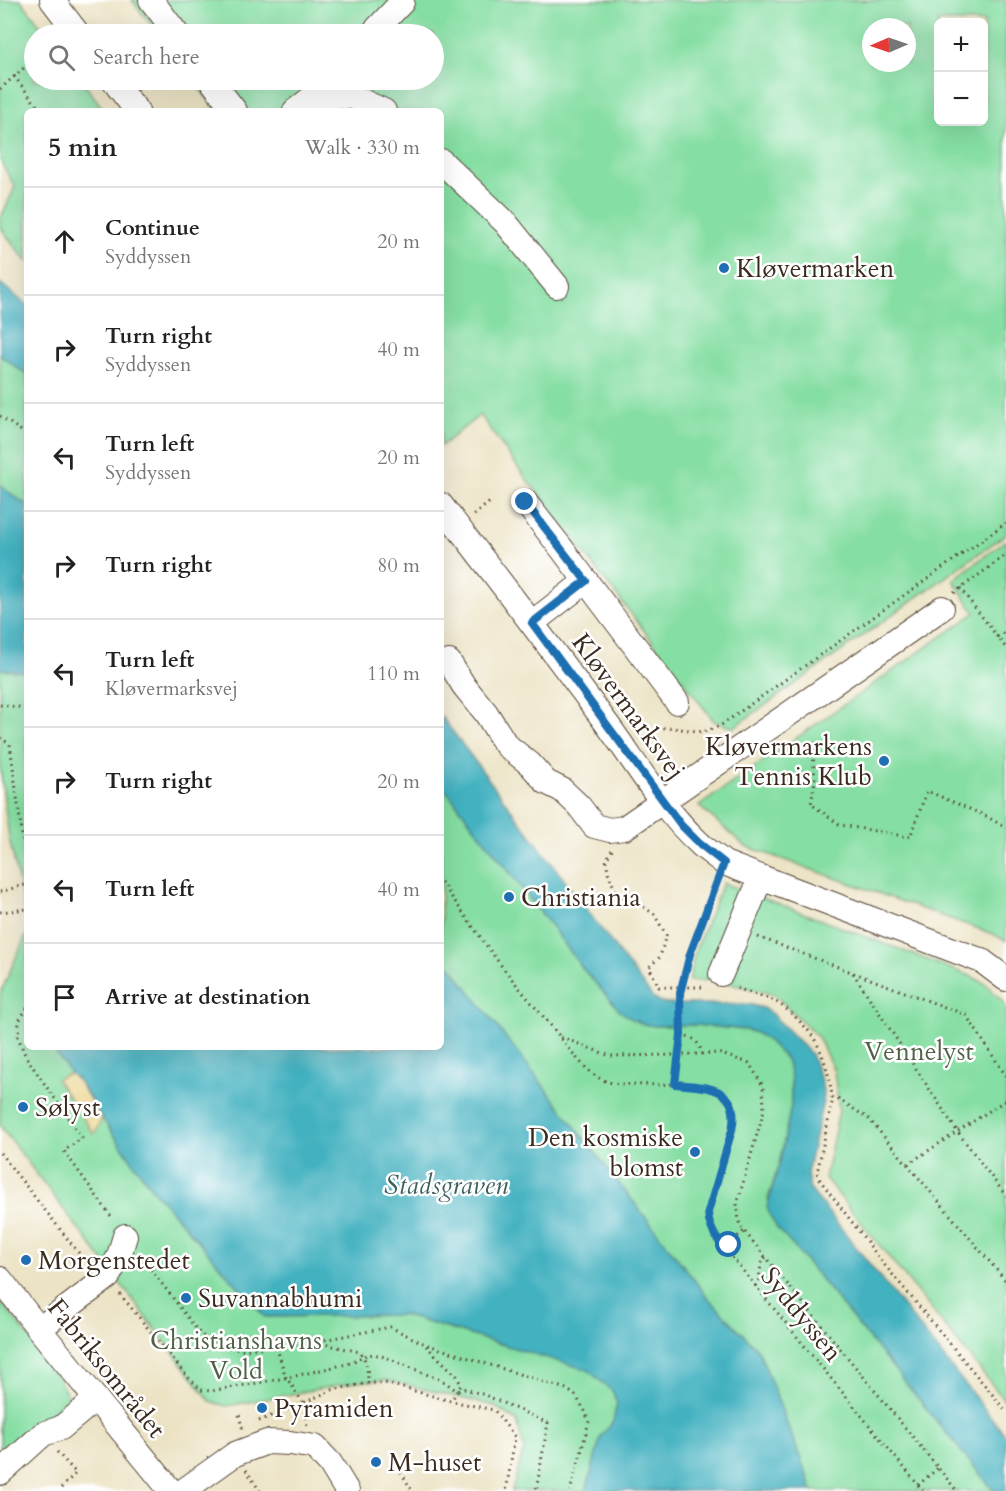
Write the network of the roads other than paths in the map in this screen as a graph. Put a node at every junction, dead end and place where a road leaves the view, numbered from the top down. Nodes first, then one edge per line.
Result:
1 (52, 0) edge
2 (151, 0) edge
3 (402, 2) dead end
4 (70, 24) edge
5 (169, 24) edge
6 (381, 24) edge
7 (120, 90) edge
8 (219, 90) edge
9 (320, 90) edge
10 (328, 90) edge
11 (134, 108) edge
12 (233, 108) edge
13 (299, 108) edge
14 (377, 108) edge
15 (444, 164) edge
16 (557, 286) dead end
17 (525, 502) dead end
18 (444, 509) edge
19 (586, 581) junction
20 (942, 608) dead end
21 (532, 623) junction
22 (449, 662) dead end
23 (677, 702) dead end
24 (663, 801) junction
25 (761, 877) junction
26 (1006, 979) edge
27 (723, 983) road end
28 (125, 1236) road end
29 (0, 1279) edge
30 (39, 1329) junction
31 (96, 1399) junction
32 (0, 1473) edge
33 (171, 1491) edge
34 (183, 1491) edge
35 (348, 1491) edge

1 - 4 street
2 - 5 street
3 - 6 street
7 - 11 street
8 - 12 street
9 - 13 street
10 - 14 street
15 - 16 street
17 - 19 street
18 - 21 street, Kløvermarksvej
19 - 21 street
19 - 23 street
20 - 24 street
21 - 24 street, Kløvermarksvej
22 - 24 street
24 - 25 street, Kløvermarksvej
25 - 26 street, Kløvermarksvej
25 - 27 street
28 - 30 street
29 - 30 street, Fabriksområdet
30 - 31 street, Fabriksområdet
31 - 32 street
31 - 33 street, Fabriksområdet
34 - 35 street

